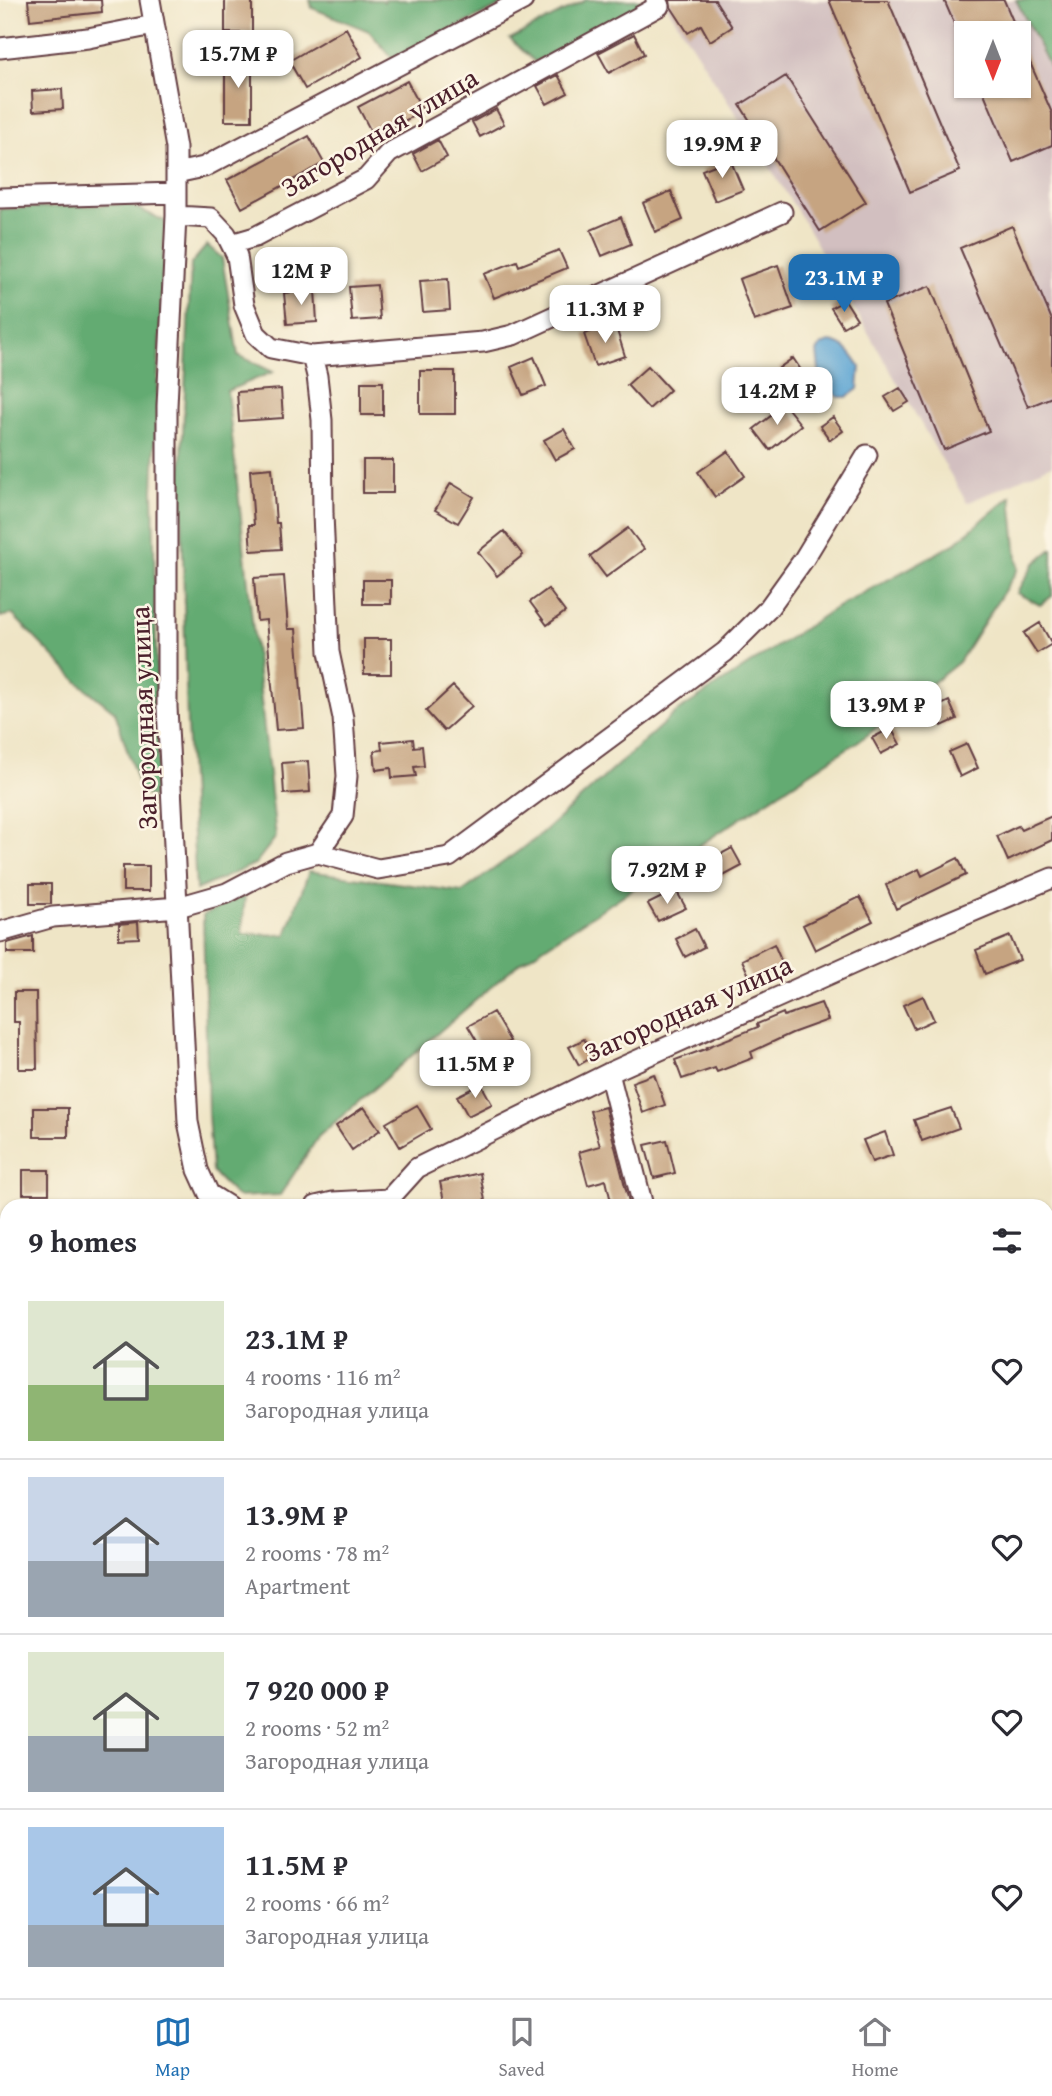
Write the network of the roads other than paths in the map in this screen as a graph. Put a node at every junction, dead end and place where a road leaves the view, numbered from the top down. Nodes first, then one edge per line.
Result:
1 (150, 0) edge
2 (523, 0) edge
3 (656, 0) edge
4 (154, 25) junction
5 (0, 48) edge
6 (176, 173) junction
7 (176, 193) junction
8 (0, 198) edge
9 (782, 212) dead end
10 (176, 216) junction
11 (231, 244) junction
12 (312, 356) junction
13 (867, 455) dead end
14 (318, 853) junction
15 (1052, 878) edge
16 (178, 907) junction
17 (0, 932) edge
18 (609, 1073) junction
19 (216, 1199) edge
20 (394, 1199) edge
21 (641, 1199) edge

1 - 4 street, Загородная улица
2 - 6 street
3 - 11 street, Загородная улица
4 - 5 street
4 - 6 street, Загородная улица
6 - 7 street, Загородная улица
7 - 8 street
7 - 10 street, Загородная улица
9 - 12 street
10 - 11 street
10 - 16 street, Загородная улица
11 - 12 street
12 - 14 street
13 - 14 street
14 - 16 street
15 - 18 street, Загородная улица
16 - 17 street
16 - 19 street, Загородная улица
18 - 20 street, Загородная улица
18 - 21 street

